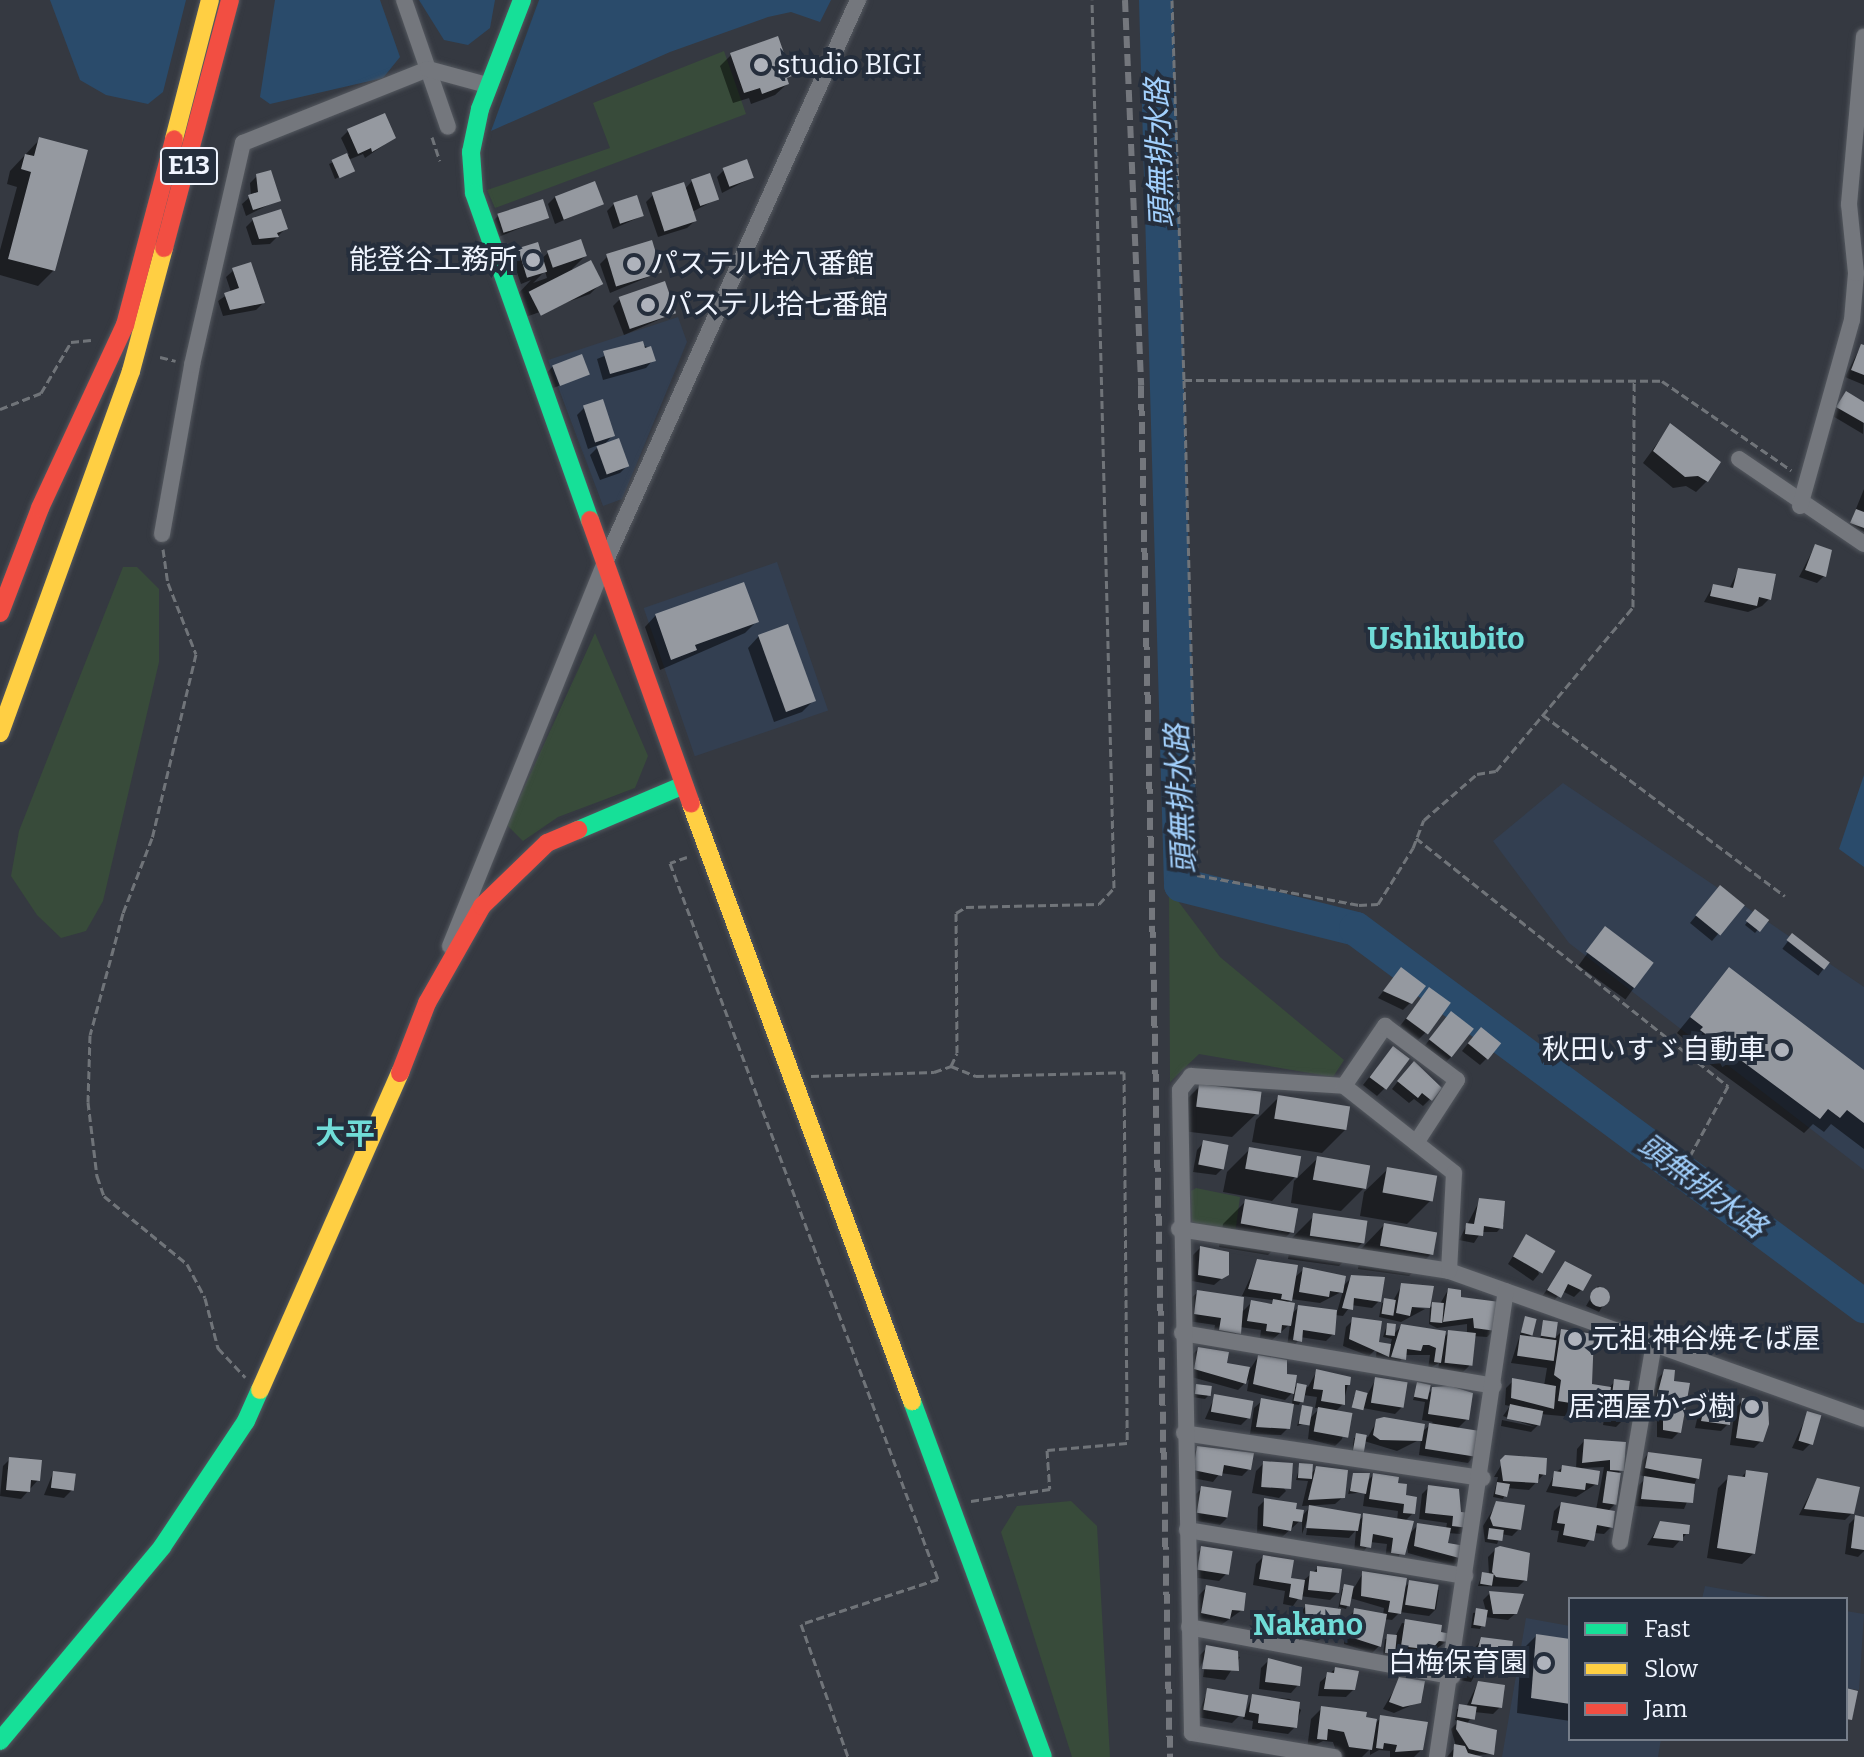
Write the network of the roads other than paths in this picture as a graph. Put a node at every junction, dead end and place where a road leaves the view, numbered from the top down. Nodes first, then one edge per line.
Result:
1 (210, 0) edge
2 (230, 0) edge
3 (404, 0) edge
4 (522, 0) edge
5 (858, 0) edge
6 (1864, 37) edge
7 (428, 69) junction
8 (487, 85) junction
9 (448, 127) dead end
10 (1739, 459) dead end
11 (1800, 506) junction
12 (162, 534) road end
13 (1864, 544) edge
14 (607, 558) junction
15 (0, 613) edge
16 (0, 733) edge
17 (684, 785) junction
18 (427, 1003) junction
19 (1344, 1086) junction
20 (1416, 1143) junction
21 (1179, 1229) junction
22 (1449, 1271) junction
23 (1506, 1291) junction
24 (1182, 1333) junction
25 (1654, 1343) junction
26 (1494, 1386) junction
27 (1864, 1419) edge
28 (1184, 1433) junction
29 (1483, 1478) junction
30 (1187, 1530) junction
31 (1620, 1542) dead end
32 (1465, 1576) junction
33 (1189, 1627) junction
34 (1452, 1676) junction
35 (0, 1741) edge
36 (1043, 1757) edge
37 (1334, 1757) edge
38 (1437, 1757) edge

1 - 15 main road, E13
2 - 16 main road, E13
3 - 7 street
4 - 8 main road
5 - 14 street
6 - 11 street
7 - 8 street
7 - 9 street
7 - 12 street
8 - 14 main road
10 - 11 street
11 - 13 street
14 - 17 main road
14 - 18 street
17 - 18 main road
17 - 36 main road
18 - 35 main road
19 - 20 street
19 - 20 street
19 - 21 street
20 - 22 street
21 - 22 street
21 - 24 street
22 - 23 street
23 - 25 street
23 - 26 street
24 - 26 street
24 - 28 street
25 - 27 street
25 - 31 street
26 - 29 street
28 - 29 street
28 - 30 street
29 - 32 street
30 - 32 street
30 - 33 street
32 - 34 street
33 - 34 street
33 - 37 street
34 - 38 street

